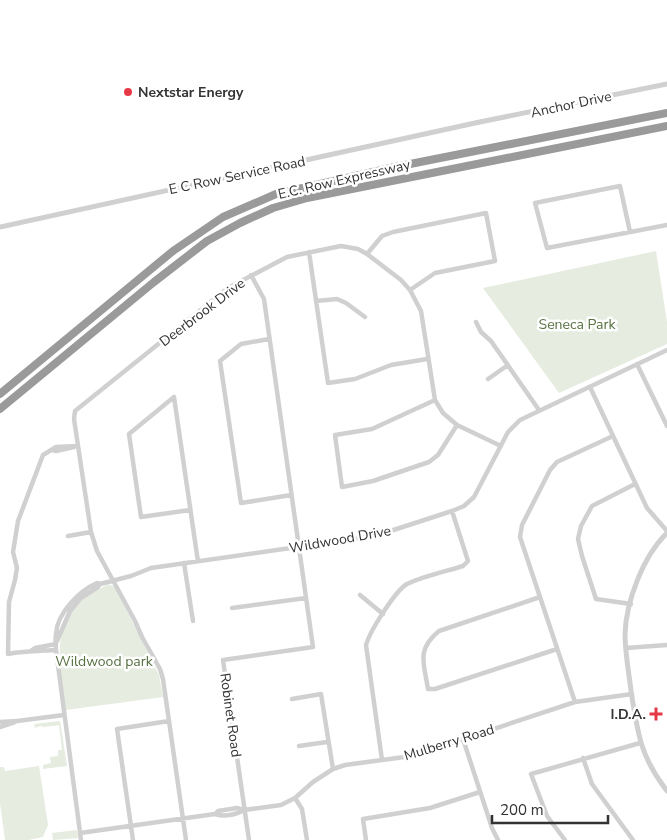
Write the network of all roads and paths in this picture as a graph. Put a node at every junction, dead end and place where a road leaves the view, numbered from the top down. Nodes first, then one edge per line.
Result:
1 (667, 84) edge
2 (667, 113) edge
3 (475, 124) joint
4 (667, 126) edge
5 (667, 224) edge
6 (0, 227) edge
7 (630, 232) junction
8 (309, 252) junction
9 (367, 254) junction
10 (251, 275) junction
11 (410, 290) junction
12 (316, 301) junction
13 (365, 317) dead end
14 (476, 322) dead end
15 (269, 339) junction
16 (667, 350) edge
17 (427, 359) junction
18 (637, 364) junction
19 (508, 365) junction
20 (488, 379) dead end
21 (590, 386) junction
22 (0, 394) edge
23 (435, 400) junction
24 (0, 409) edge
25 (667, 409) edge
26 (539, 410) junction
27 (660, 412) junction
28 (457, 424) junction
29 (667, 426) edge
30 (613, 436) junction
31 (78, 446) junction
32 (501, 446) junction
33 (635, 484) junction
34 (291, 495) junction
35 (190, 510) junction
36 (452, 511) junction
37 (91, 532) junction
38 (667, 532) edge
39 (68, 536) dead end
40 (298, 547) junction
41 (198, 561) junction
42 (184, 563) junction
43 (113, 580) junction
44 (360, 595) dead end
45 (540, 597) junction
46 (306, 598) junction
47 (631, 604) junction
48 (232, 608) dead end
49 (383, 614) junction
50 (193, 621) dead end
51 (56, 645) junction
52 (667, 645) edge
53 (626, 648) junction
54 (557, 649) junction
55 (632, 694) junction
56 (292, 699) dead end
57 (575, 702) junction
58 (64, 715) junction
59 (17, 721) junction
60 (169, 721) junction
61 (0, 722) edge
62 (0, 727) edge
63 (462, 739) junction
64 (327, 742) junction
65 (640, 743) junction
66 (299, 746) dead end
67 (583, 758) junction
68 (382, 760) junction
69 (332, 769) junction
70 (667, 791) edge
71 (480, 792) junction
72 (295, 798) junction
73 (244, 810) junction
74 (183, 819) junction
75 (131, 826) junction
76 (80, 833) junction
77 (81, 840) edge
78 (133, 840) edge
79 (186, 840) edge
80 (248, 840) edge
81 (307, 840) edge
82 (366, 840) edge
83 (498, 840) edge
84 (565, 840) edge
85 (633, 840) edge

1 - 3 street, Anchor Drive
2 - 22 highway, E.C. Row Expressway
3 - 6 street, E C Row Service Road
4 - 24 highway, E.C. Row Expressway
5 - 7 street
7 - 7 street
8 - 9 street, Deerbrook Drive
8 - 10 street, Deerbrook Drive
8 - 12 street
9 - 11 street, Deerbrook Drive
9 - 11 street
10 - 15 street, Robinet Road
10 - 31 street, Deerbrook Drive
11 - 17 street, Deerbrook Drive
12 - 13 street
12 - 17 street
14 - 19 street
15 - 34 street, Robinet Road
15 - 34 street
16 - 18 street, Wildwood Drive
17 - 23 street, Deerbrook Drive
18 - 21 street, Wildwood Drive
18 - 27 street
19 - 20 street
19 - 26 street
21 - 26 street, Wildwood Drive
21 - 30 street
23 - 28 street, Deerbrook Drive
23 - 28 street
25 - 27 street
26 - 32 street, Wildwood Drive
27 - 29 street
28 - 32 street, Deerbrook Drive
30 - 33 street
30 - 45 street
31 - 37 street
31 - 51 street
32 - 36 street, Wildwood Drive
33 - 38 street
33 - 47 street
34 - 40 street, Robinet Road
35 - 35 street
35 - 41 street
36 - 40 street, Wildwood Drive
36 - 49 street
37 - 39 street
37 - 43 street
38 - 47 street
40 - 41 street, Wildwood Drive
40 - 46 street, Robinet Road
41 - 42 street, Wildwood Drive
42 - 43 street, Wildwood Drive
42 - 50 street
43 - 51 street, Wildwood Drive
43 - 60 street
44 - 49 street
45 - 54 street
45 - 54 street
46 - 48 street
46 - 73 street, Robinet Road
47 - 53 street
49 - 68 street
51 - 58 street
52 - 53 street
53 - 55 street
54 - 57 street
55 - 57 street, Mulberry Road
55 - 65 street
56 - 64 street
57 - 63 street, Mulberry Road
58 - 59 street
58 - 76 street
59 - 61 street
59 - 62 street
60 - 74 street
60 - 75 street
63 - 68 street, Mulberry Road
63 - 71 street
64 - 66 street
64 - 69 street
65 - 67 street
65 - 70 street
67 - 84 street
67 - 85 street
68 - 69 street, Mulberry Road
69 - 72 street, Mulberry Road
71 - 82 street
71 - 83 street
72 - 73 street, Mulberry Road
72 - 81 street
73 - 74 street, Mulberry Road
73 - 80 street, Robinet Road
74 - 75 street, Mulberry Road
74 - 79 street
75 - 76 street, Mulberry Road
75 - 78 street
76 - 77 street

